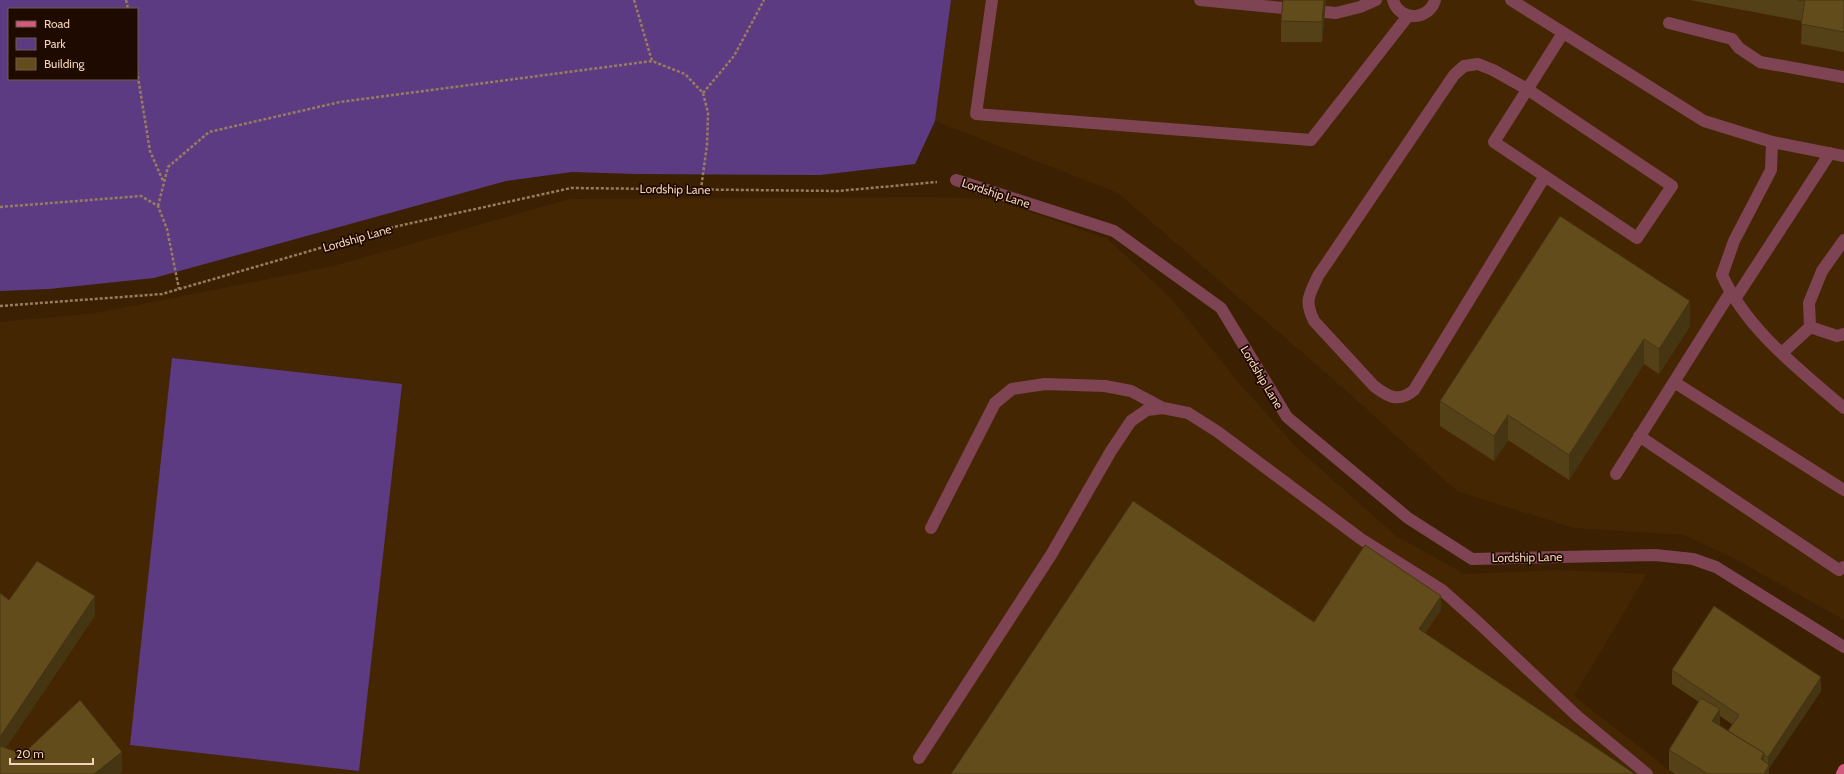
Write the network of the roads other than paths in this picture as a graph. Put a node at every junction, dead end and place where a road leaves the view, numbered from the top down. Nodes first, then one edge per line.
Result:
1 (992, 0) edge
2 (1200, 0) edge
3 (1376, 0) edge
4 (1393, 0) edge
5 (1435, 0) edge
6 (1511, 0) edge
7 (1408, 16) junction
8 (1669, 23) dead end
9 (1563, 33) junction
10 (1844, 78) edge
11 (1527, 89) junction
12 (1772, 142) junction
13 (1830, 153) junction
14 (1844, 156) edge
15 (1545, 176) junction
16 (956, 180) road end
17 (1844, 240) edge
18 (1732, 296) junction
19 (1810, 327) junction
20 (1842, 339) edge
21 (1782, 353) junction
22 (1674, 382) junction
23 (1163, 408) junction
24 (1844, 408) edge
25 (1639, 436) junction
26 (1616, 474) dead end
27 (1844, 490) edge
28 (931, 528) dead end
29 (1844, 568) edge
30 (1844, 647) edge
31 (919, 758) dead end
32 (1844, 770) edge
33 (1647, 774) edge
34 (1842, 774) edge

1 - 7 street
2 - 3 street
4 - 7 street
5 - 7 street
6 - 9 street
8 - 10 street
9 - 11 street
9 - 12 street
11 - 15 street
11 - 15 street
11 - 15 street
12 - 13 street
12 - 18 street
13 - 14 street
13 - 18 street
16 - 30 street, Lordship Lane
17 - 19 street
18 - 21 street
18 - 22 street
19 - 20 street
19 - 21 street
21 - 24 street
22 - 25 street
22 - 27 street
23 - 28 street
23 - 31 street
23 - 33 street
25 - 26 street
25 - 29 street
32 - 34 main road

